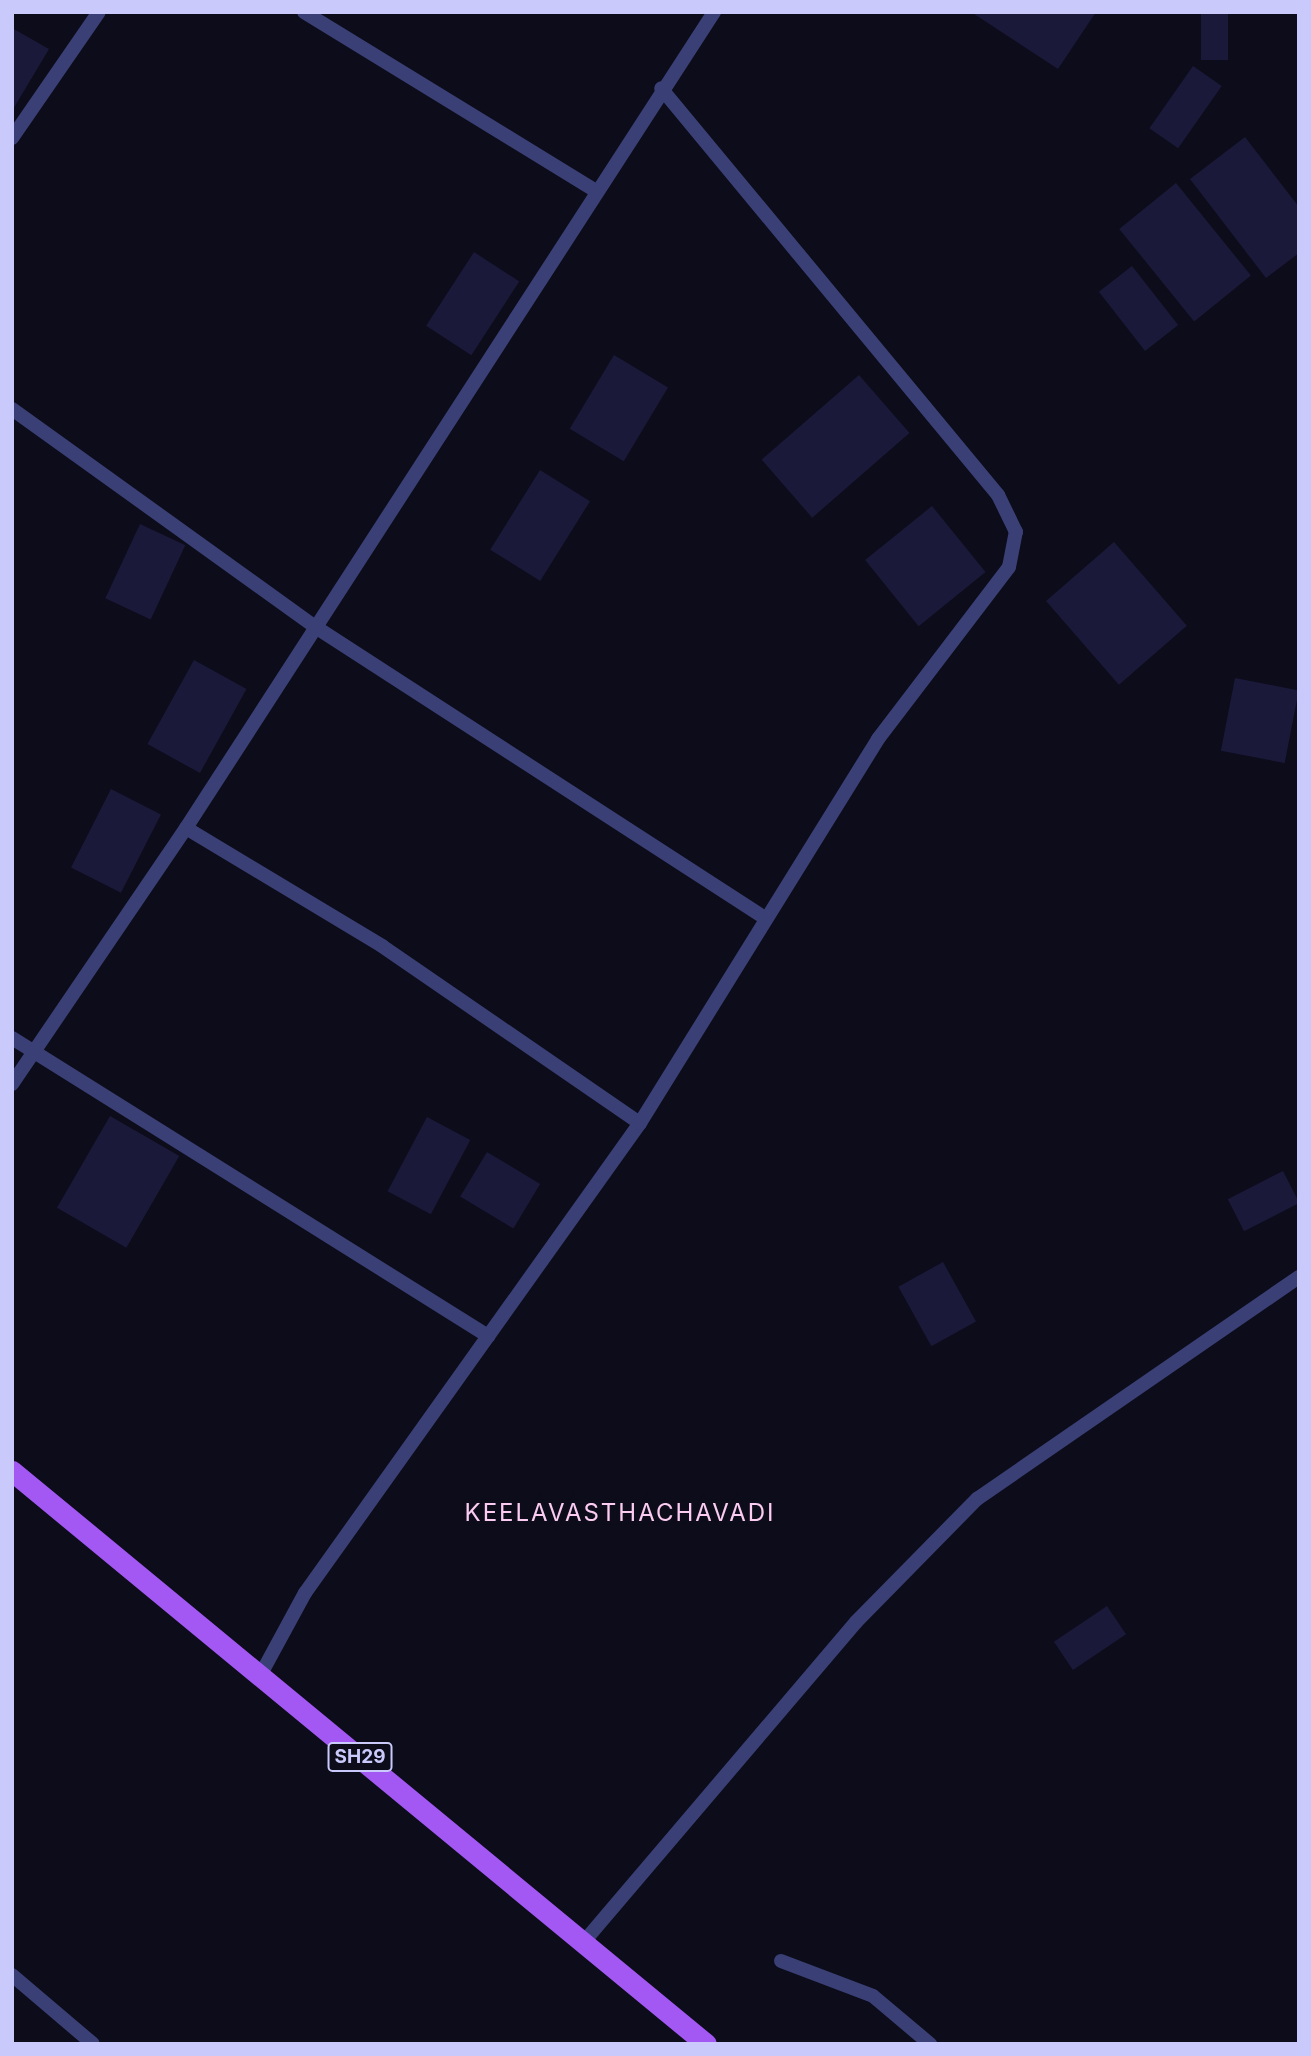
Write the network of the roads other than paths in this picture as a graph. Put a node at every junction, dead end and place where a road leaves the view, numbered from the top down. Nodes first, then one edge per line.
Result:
1 (99, 12) edge
2 (304, 12) edge
3 (714, 12) edge
4 (661, 88) junction
5 (12, 138) edge
6 (595, 190) junction
7 (12, 409) edge
8 (314, 626) junction
9 (186, 828) junction
10 (765, 918) junction
11 (12, 1038) edge
12 (33, 1053) junction
13 (12, 1084) edge
14 (640, 1123) junction
15 (1299, 1277) edge
16 (488, 1336) junction
17 (12, 1471) edge
18 (261, 1674) junction
19 (582, 1944) junction
20 (781, 1961) dead end
21 (12, 1975) edge
22 (93, 2044) edge
23 (706, 2044) edge
24 (930, 2044) edge

1 - 5 street
2 - 6 street
3 - 4 street
4 - 6 street
4 - 10 street
6 - 8 street
7 - 8 street
8 - 9 street
8 - 10 street
9 - 12 street
9 - 14 street
10 - 14 street
11 - 12 street
12 - 13 street
12 - 16 street
14 - 16 street
15 - 19 street
16 - 18 street
17 - 18 main road, SH29
18 - 19 main road, SH29
19 - 23 main road, SH29
20 - 24 street
21 - 22 street

